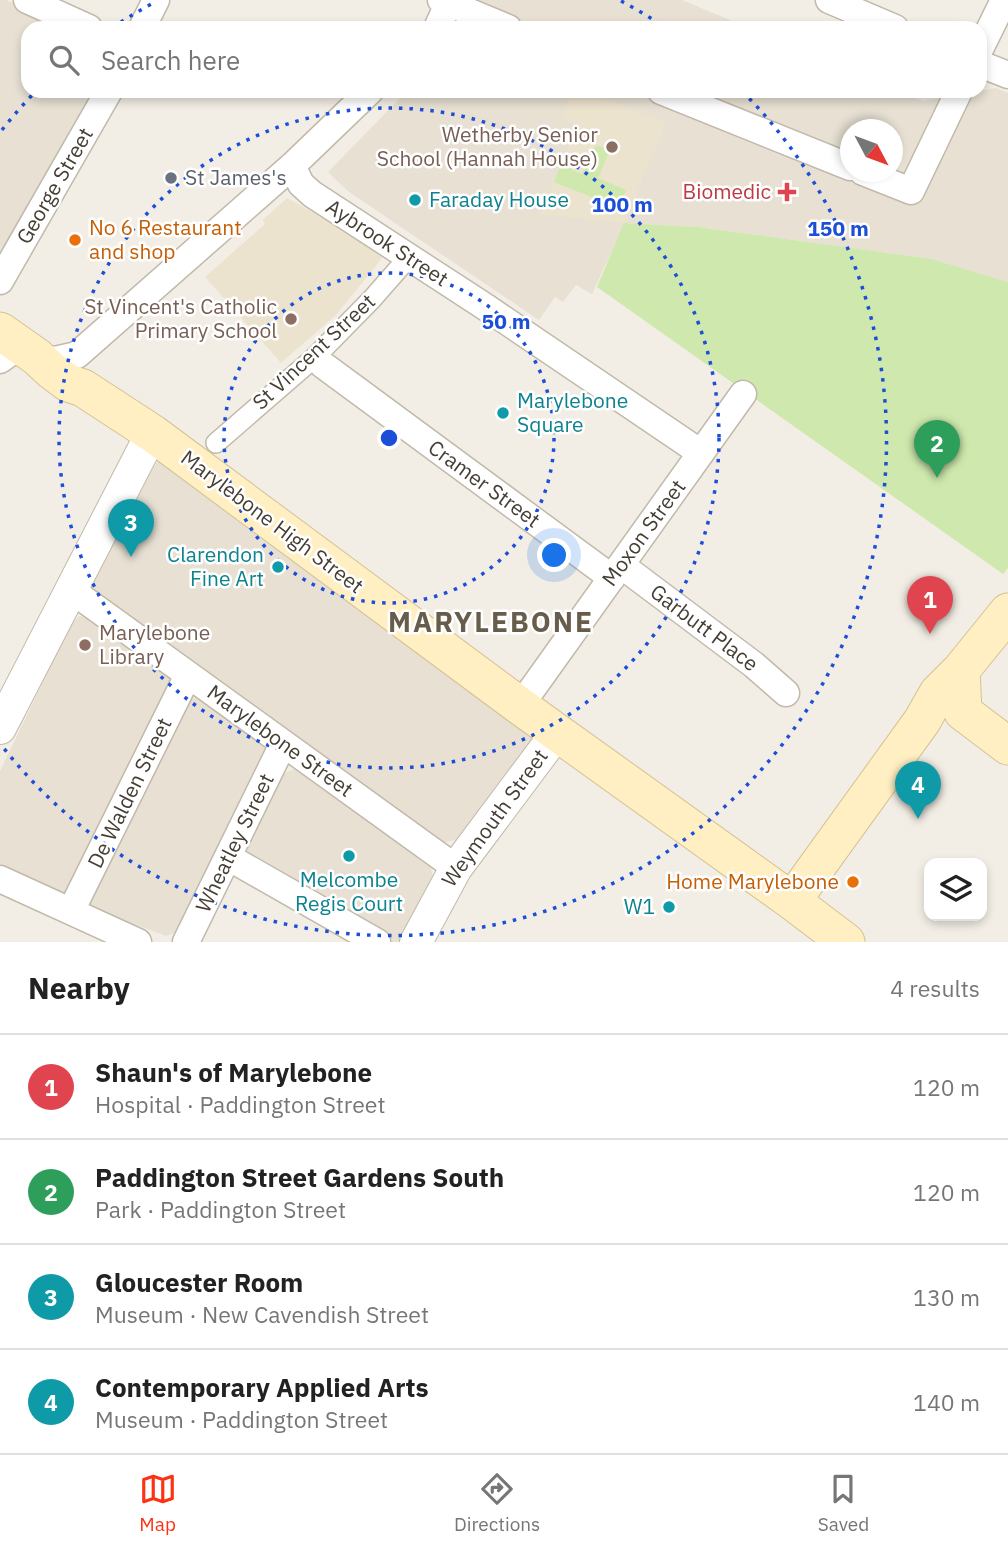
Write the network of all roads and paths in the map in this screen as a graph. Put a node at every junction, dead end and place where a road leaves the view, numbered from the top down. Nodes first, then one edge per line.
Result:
1 (27, 0) edge
2 (156, 0) edge
3 (829, 0) edge
4 (1004, 0) edge
5 (447, 1) edge
6 (74, 21) edge
7 (146, 21) edge
8 (440, 21) edge
9 (492, 21) edge
10 (878, 21) edge
11 (987, 35) edge
12 (987, 67) edge
13 (1008, 75) edge
14 (105, 98) edge
15 (363, 98) edge
16 (678, 98) edge
17 (957, 98) edge
18 (840, 163) edge
19 (292, 166) junction
20 (888, 182) edge
21 (408, 258) junction
22 (0, 281) edge
23 (10, 341) edge
24 (318, 362) junction
25 (80, 372) junction
26 (743, 394) dead end
27 (152, 433) junction
28 (216, 443) dead end
29 (701, 453) junction
30 (617, 572) junction
31 (71, 590) junction
32 (1008, 612) edge
33 (961, 670) junction
34 (188, 675) junction
35 (786, 693) dead end
36 (520, 706) junction
37 (963, 712) junction
38 (922, 721) junction
39 (0, 728) edge
40 (557, 733) junction
41 (283, 744) junction
42 (1008, 746) edge
43 (228, 857) junction
44 (456, 868) junction
45 (0, 879) edge
46 (799, 906) junction
47 (71, 912) junction
48 (138, 942) edge
49 (186, 942) edge
50 (377, 942) edge
51 (416, 942) edge
52 (846, 942) edge

1 - 6 street
2 - 7 street
3 - 10 street
4 - 11 street
5 - 8 street
5 - 9 street
12 - 13 street
14 - 22 street, George Street
15 - 19 street
16 - 18 street
17 - 20 street
19 - 21 street, Aybrook Street
19 - 25 street
21 - 24 street, St Vincent Street
21 - 29 street, Aybrook Street
23 - 25 main road, Marylebone High Street
24 - 28 street, St Vincent Street
24 - 30 street, Cramer Street
25 - 27 main road, Marylebone High Street
26 - 29 street, Moxon Street
27 - 31 street
27 - 36 main road, Marylebone High Street
29 - 30 street, Moxon Street
30 - 35 street, Garbutt Place
30 - 36 street, Moxon Street
31 - 34 street, Marylebone Street
31 - 39 street
32 - 33 main road
33 - 37 main road
33 - 38 main road
34 - 41 street, Marylebone Street
34 - 47 street, De Walden Street
36 - 40 main road, Marylebone High Street
37 - 38 main road
37 - 42 main road
38 - 46 main road
40 - 44 street, Weymouth Street
40 - 46 main road, Marylebone High Street
41 - 43 street, Wheatley Street
41 - 44 street, Marylebone Street
43 - 49 street, Wheatley Street
43 - 50 street
44 - 51 street, Weymouth Street
45 - 47 street
46 - 52 main road, Marylebone High Street
47 - 48 street

